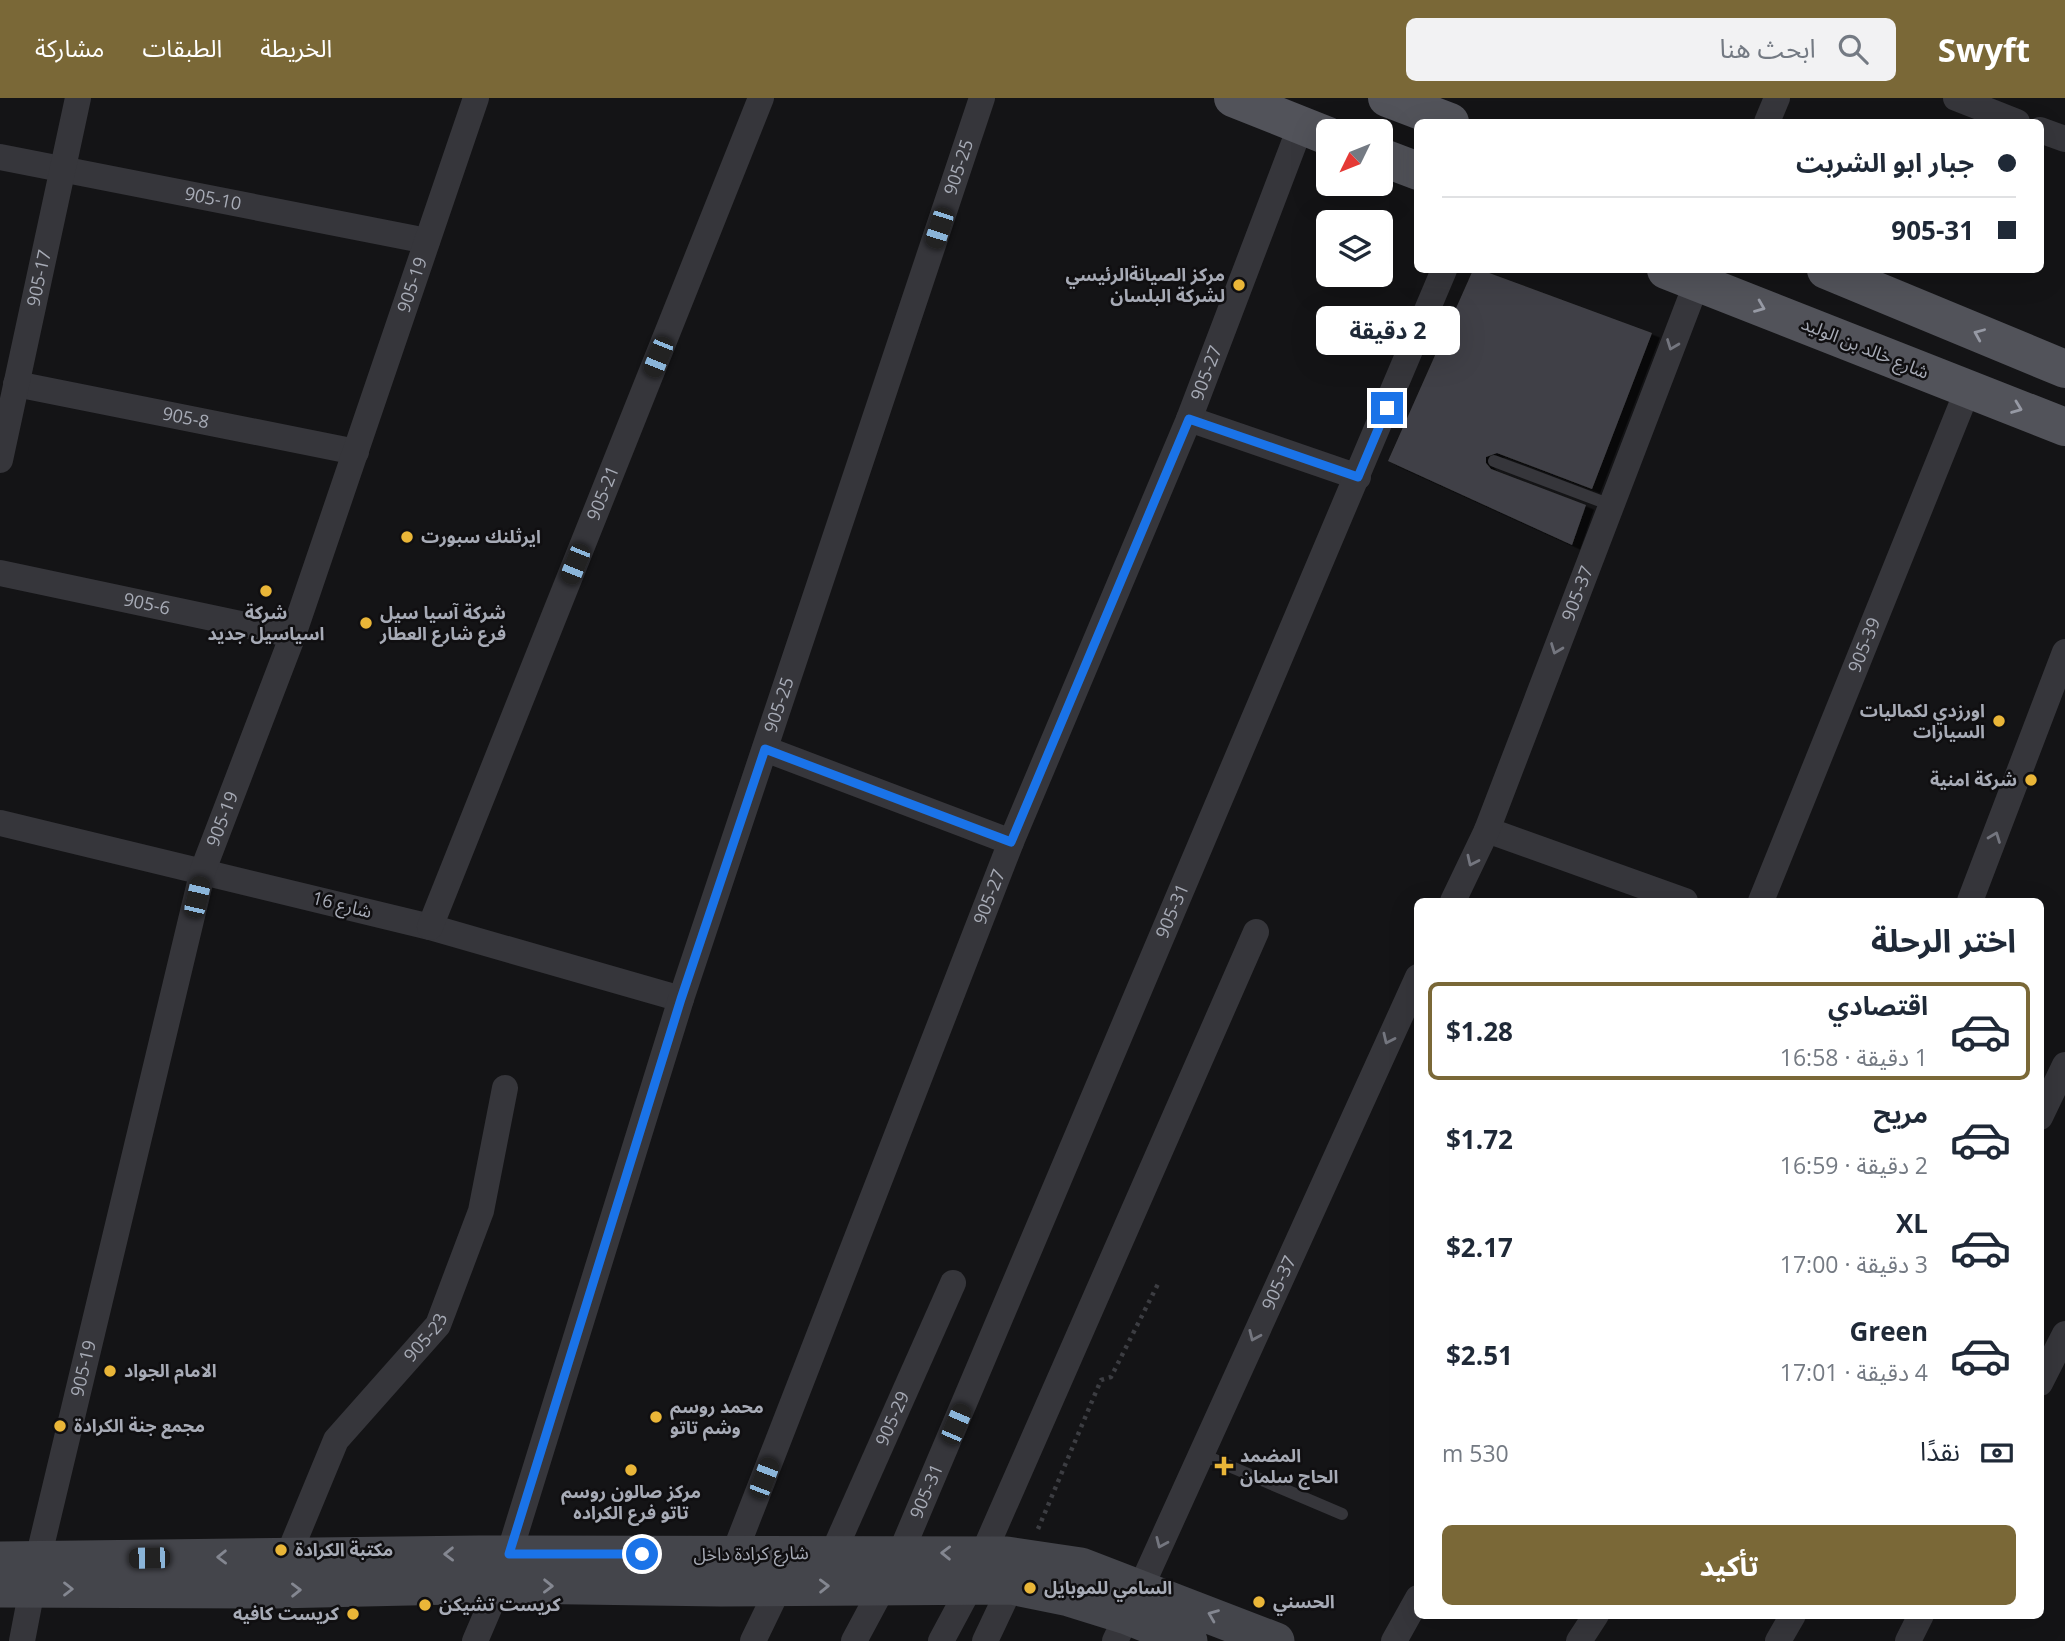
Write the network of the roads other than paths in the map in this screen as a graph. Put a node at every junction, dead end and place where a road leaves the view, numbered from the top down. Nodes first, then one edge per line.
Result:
1 (78, 98) edge
2 (476, 98) edge
3 (761, 98) edge
4 (982, 98) edge
5 (1233, 98) edge
6 (1387, 98) edge
7 (1777, 98) edge
8 (1956, 98) edge
9 (1442, 119) edge
10 (1768, 119) edge
11 (2009, 119) edge
12 (1314, 130) edge
13 (2044, 131) edge
14 (2065, 139) edge
15 (0, 157) edge
16 (1393, 162) edge
17 (62, 169) junction
18 (1414, 169) edge
19 (427, 241) junction
20 (1443, 273) edge
21 (1833, 273) edge
22 (1681, 276) edge
23 (2065, 369) edge
24 (16, 384) junction
25 (1968, 389) junction
26 (1189, 419) junction
27 (2065, 427) edge
28 (355, 453) junction
29 (0, 460) edge
30 (1494, 461) dead end
31 (1358, 477) junction
32 (1611, 505) junction
33 (0, 573) edge
34 (293, 635) junction
35 (2065, 652) edge
36 (765, 749) junction
37 (0, 822) edge
38 (1487, 830) junction
39 (1011, 842) junction
40 (203, 870) junction
41 (1454, 898) edge
42 (1677, 898) edge
43 (1762, 898) edge
44 (1971, 898) edge
45 (430, 927) junction
46 (1256, 932) dead end
47 (1414, 986) edge
48 (681, 999) junction
49 (2065, 1065) edge
50 (505, 1088) dead end
51 (2044, 1109) edge
52 (953, 1283) dead end
53 (2065, 1334) edge
54 (2044, 1375) edge
55 (1201, 1454) junction
56 (1342, 1514) dead end
57 (901, 1552) junction
58 (833, 1553) junction
59 (734, 1554) junction
60 (288, 1556) junction
61 (0, 1560) edge
62 (504, 1569) junction
63 (977, 1570) junction
64 (23, 1579) edge
65 (884, 1585) junction
66 (1011, 1586) junction
67 (779, 1587) junction
68 (1414, 1605) edge
69 (1128, 1615) edge
70 (1593, 1619) edge
71 (1791, 1619) edge
72 (1919, 1619) edge
73 (22, 1641) edge
74 (475, 1641) edge
75 (753, 1641) edge
76 (853, 1641) edge
77 (941, 1641) edge
78 (985, 1641) edge
79 (1189, 1641) edge
80 (1276, 1641) edge
81 (1394, 1641) edge
82 (1579, 1641) edge
83 (1778, 1641) edge
84 (1908, 1641) edge

1 - 17 street, 905-17
2 - 19 street, 905-19
3 - 45 street, 905-21
4 - 36 street, 905-25
5 - 12 main road
6 - 9 main road
7 - 10 street
8 - 11 street
12 - 26 street, 905-27
13 - 14 street
15 - 17 street, 905-10
16 - 18 main road
17 - 19 street, 905-10
17 - 24 street, 905-17
19 - 28 street, 905-19
20 - 31 street, 905-31
23 -> 21 main road
22 -> 25 main road, شارع خالد بن الوليد
22 -> 32 street, 905-37
24 - 28 street, 905-8
24 - 29 street, 905-17
25 -> 27 main road, شارع خالد بن الوليد
25 - 43 street, 905-39
26 - 31 street
26 - 39 street, 905-27
28 - 34 street, 905-19
30 - 32 lane
31 - 57 street, 905-31
32 -> 38 street, 905-37
33 - 34 street, 905-6
34 - 40 street, 905-19
44 -> 35 street
36 - 39 street
36 - 48 street, 905-25
37 - 40 street, شارع 16
38 -> 41 street, 905-37
38 - 42 street
39 - 59 street, 905-27
40 - 45 street, شارع 16
40 - 64 street, 905-19
45 - 48 street, شارع 16
46 - 63 street
47 -> 55 street, 905-37
48 - 62 street, 905-25
49 - 51 street
50 - 60 street, 905-23
52 - 58 street, 905-29
53 - 54 street
55 - 56 lane
55 -> 69 street, 905-37
57 - 58 main road, شارع كرادة داخل
63 -> 57 main road, شارع كرادة داخل
58 - 59 main road, شارع كرادة داخل
59 - 62 main road, شارع كرادة داخل
62 -> 60 main road, شارع كرادة داخل
60 -> 64 main road, شارع كرادة داخل
61 - 64 main road, شارع كرادة داخل
64 -> 62 main road, شارع كرادة داخل
62 -> 67 main road, شارع كرادة داخل
62 - 74 street, 905-25
63 - 65 main road, شارع كرادة داخل
63 - 66 main road, شارع كرادة داخل
63 - 69 main road, شارع كرادة داخل
63 - 77 street
64 - 73 street, 905-19
67 -> 65 main road, شارع كرادة داخل
65 - 76 street
66 - 69 main road, شارع كرادة داخل
66 - 78 street
67 - 75 street
68 - 81 street
69 - 79 main road, شارع كرادة داخل
80 -> 69 main road, شارع كرادة داخل
70 - 82 street
71 - 83 street
72 - 84 street

